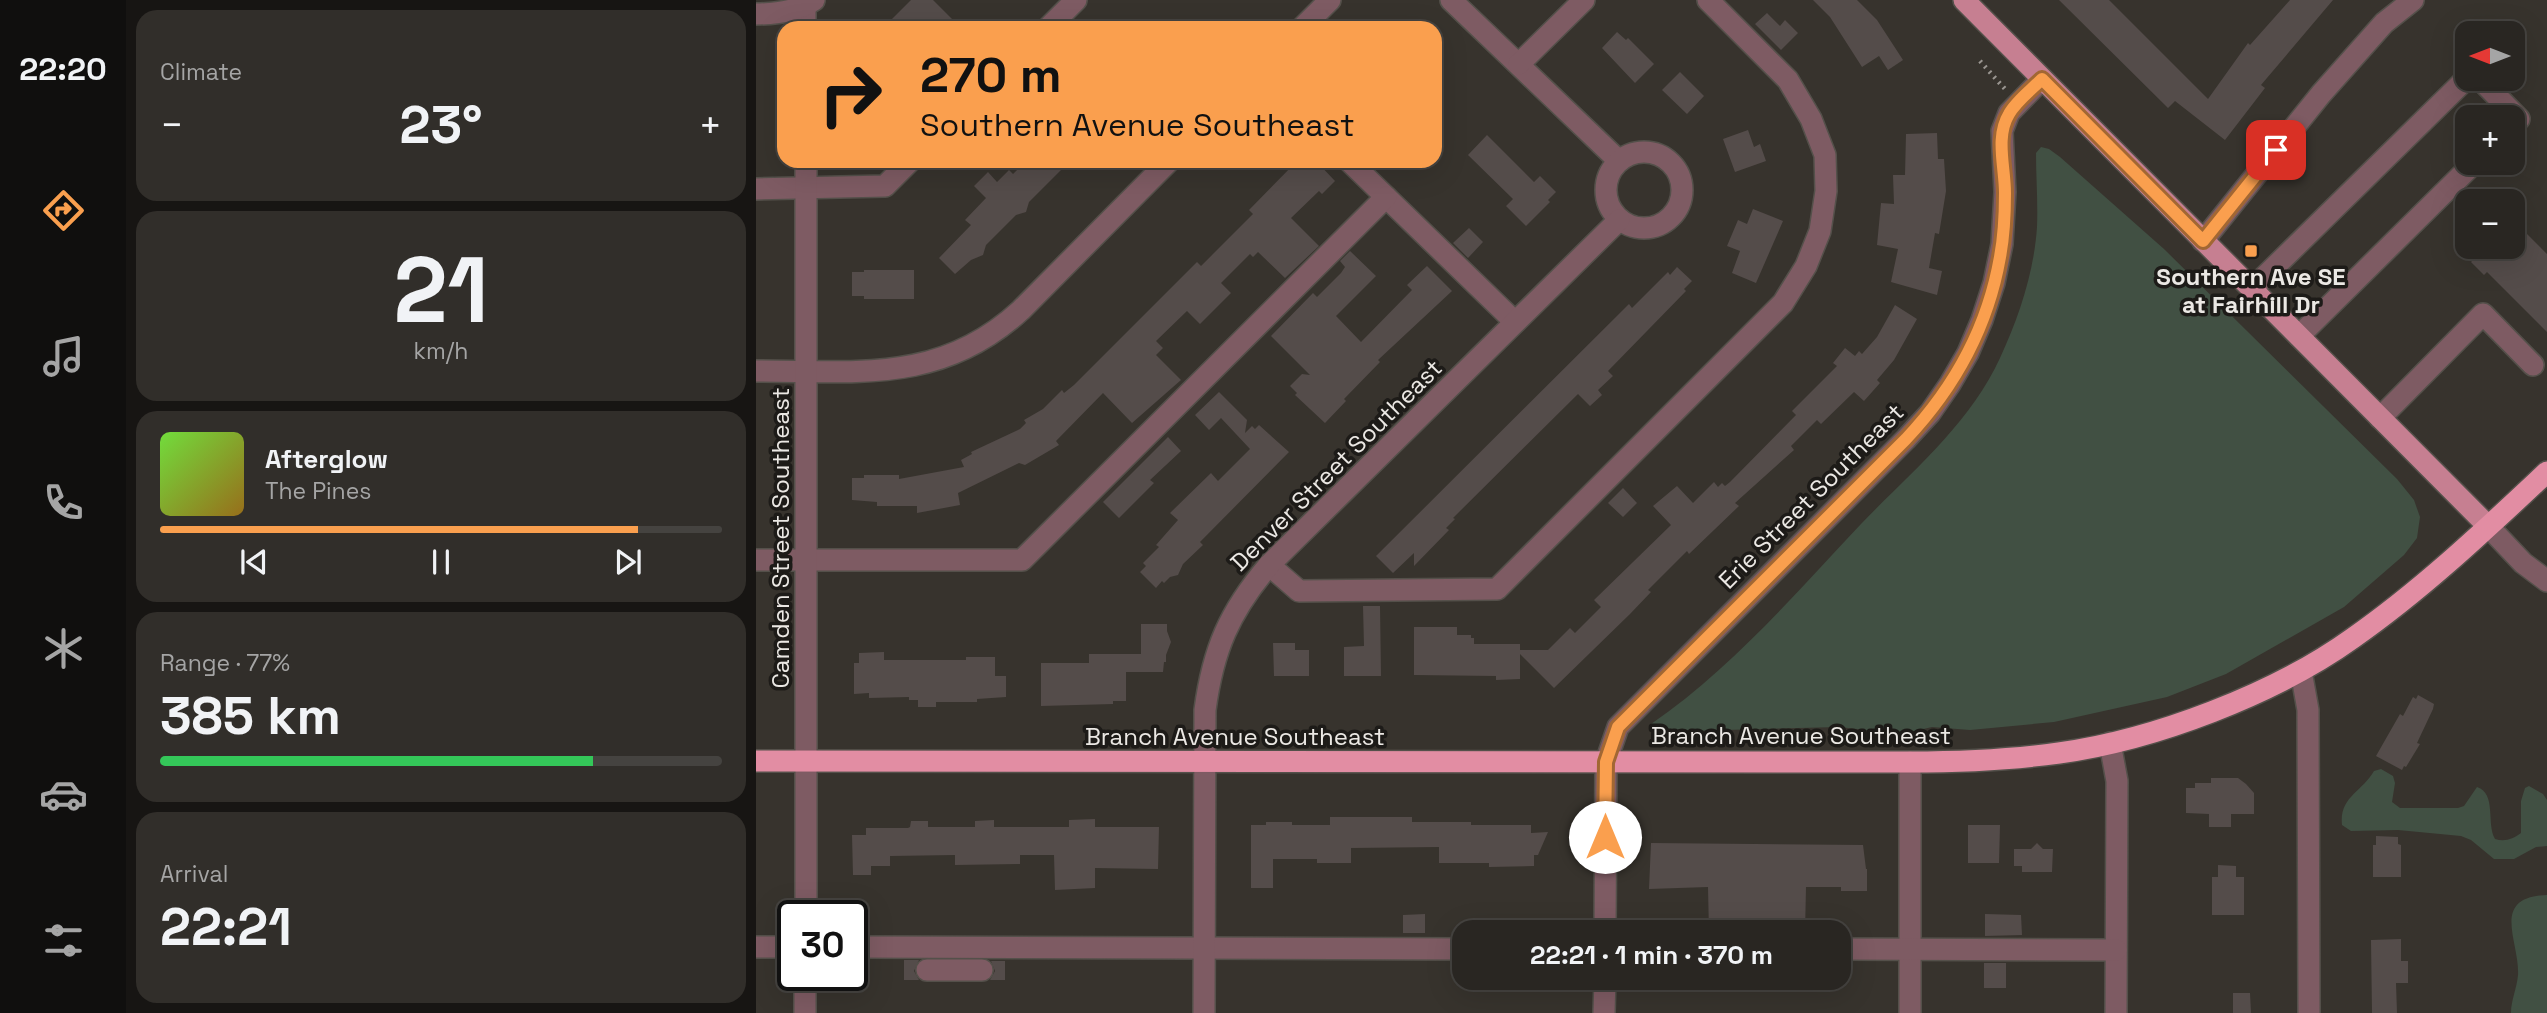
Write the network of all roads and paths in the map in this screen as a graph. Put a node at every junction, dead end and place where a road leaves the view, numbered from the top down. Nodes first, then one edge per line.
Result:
1 (1076, 0) edge
2 (1330, 0) edge
3 (1451, 0) edge
4 (1584, 0) edge
5 (1708, 0) edge
6 (1964, 0) edge
7 (2413, 0) edge
8 (808, 2) edge
9 (756, 14) edge
10 (806, 21) edge
11 (1055, 21) edge
12 (1309, 21) edge
13 (1980, 61) dead end
14 (1519, 64) junction
15 (2042, 79) junction
16 (2455, 90) edge
17 (2492, 91) edge
18 (2008, 92) dead end
19 (2505, 105) edge
20 (1619, 161) junction
21 (806, 168) edge
22 (904, 168) edge
23 (1162, 168) edge
24 (1356, 168) edge
25 (2462, 175) edge
26 (756, 189) edge
27 (806, 189) junction
28 (1386, 197) junction
29 (1619, 220) junction
30 (2203, 241) junction
31 (2252, 289) junction
32 (1515, 322) junction
33 (2298, 336) junction
34 (2533, 365) dead end
35 (756, 371) edge
36 (806, 371) junction
37 (2381, 418) junction
38 (2546, 474) edge
39 (2488, 526) junction
40 (806, 559) junction
41 (756, 560) edge
42 (1269, 565) junction
43 (2547, 582) edge
44 (2301, 671) junction
45 (2110, 743) junction
46 (756, 761) edge
47 (806, 761) junction
48 (1204, 762) junction
49 (1606, 762) junction
50 (1910, 762) junction
51 (806, 900) edge
52 (1605, 920) edge
53 (756, 947) edge
54 (777, 947) edge
55 (868, 947) edge
56 (954, 947) junction
57 (1204, 947) junction
58 (1452, 949) edge
59 (1851, 949) edge
60 (1910, 949) junction
61 (2116, 950) junction
62 (927, 970) dead end
63 (954, 970) junction
64 (982, 970) dead end
65 (1605, 990) edge
66 (806, 991) edge
67 (806, 1013) edge
68 (1204, 1013) edge
69 (1604, 1013) edge
70 (1910, 1013) edge
71 (2116, 1013) edge
72 (2309, 1013) edge

1 - 11 street
2 - 12 street
3 - 14 street
4 - 14 street
5 - 42 street
6 - 15 main road
7 - 30 street
8 - 9 street
8 - 10 street
13 - 18 path
14 - 20 street
15 - 30 main road
15 - 49 street, Erie Street Southeast
16 - 31 street
17 - 19 street
20 - 29 street
20 - 29 street
21 - 27 street, Camden Street Southeast
22 - 27 street
23 - 36 street
24 - 28 street
25 - 33 street
26 - 27 street
27 - 36 street, Camden Street Southeast
28 - 32 street
28 - 40 street
29 - 32 street, Denver Street Southeast
30 - 31 main road
31 - 33 main road
32 - 42 street, Denver Street Southeast
33 - 37 main road
34 - 37 street
35 - 36 street
36 - 40 street, Camden Street Southeast
37 - 39 main road
38 - 39 highway, Branch Avenue Southeast
39 - 43 street
39 - 44 highway, Branch Avenue Southeast
40 - 41 street
40 - 47 street, Camden Street Southeast
42 - 48 street, Denver Street Southeast
44 - 45 highway, Branch Avenue Southeast
44 - 72 street
45 - 50 highway, Branch Avenue Southeast
45 - 61 street
46 - 47 highway, Branch Avenue Southeast
47 - 48 highway, Branch Avenue Southeast
47 - 51 street, Camden Street Southeast
48 - 49 highway, Branch Avenue Southeast
48 - 57 street, Denver Street Southeast
49 - 50 highway, Branch Avenue Southeast
49 - 52 street, Erie Street Southeast
50 - 60 street
53 - 54 street
55 - 56 street
56 - 57 street
56 - 63 street
57 - 58 street
57 - 68 street, Denver Street Southeast
59 - 60 street
60 - 61 street
60 - 70 street
61 - 71 street
62 - 63 street
63 - 64 street
65 - 69 street
66 - 67 street

